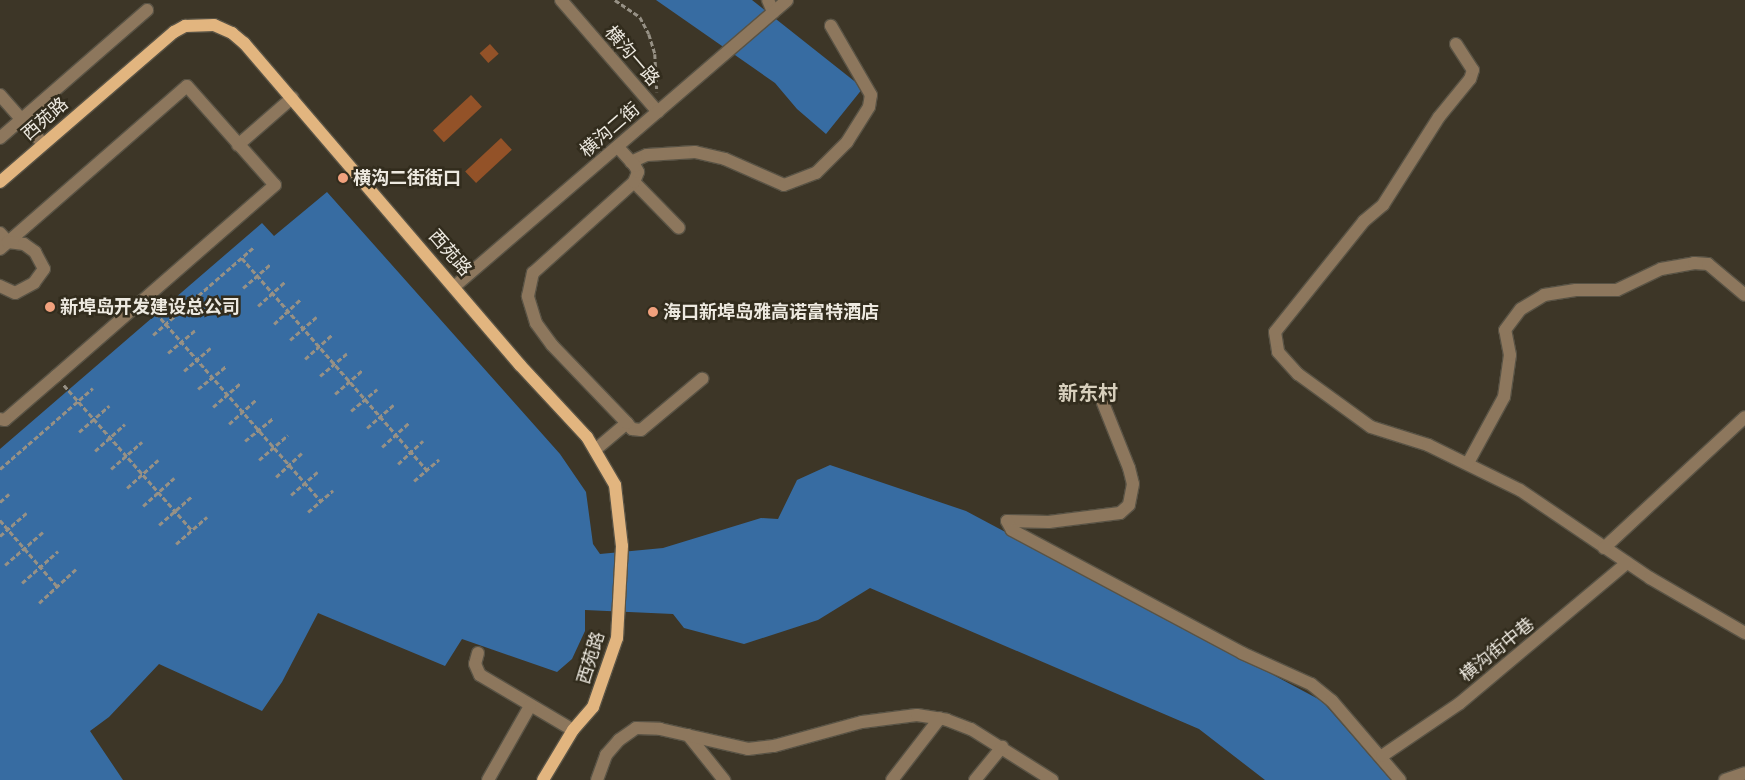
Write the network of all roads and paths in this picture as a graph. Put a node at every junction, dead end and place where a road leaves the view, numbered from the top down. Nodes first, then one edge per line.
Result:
1 (561, 0) edge
2 (615, 0) edge
3 (768, 0) edge
4 (787, 0) edge
5 (147, 10) dead end
6 (773, 12) junction
7 (831, 26) dead end
8 (1456, 44) dead end
9 (0, 95) edge
10 (292, 98) junction
11 (658, 112) junction
12 (21, 119) junction
13 (0, 138) edge
14 (43, 144) junction
15 (238, 145) junction
16 (618, 147) junction
17 (631, 162) junction
18 (0, 182) edge
19 (634, 182) junction
20 (679, 228) dead end
21 (3, 241) edge
22 (254, 247) dead end
23 (242, 258) junction
24 (271, 264) dead end
25 (257, 276) junction
26 (285, 282) dead end
27 (455, 286) junction
28 (243, 288) dead end
29 (2, 292) edge
30 (272, 293) junction
31 (1745, 295) edge
32 (301, 299) dead end
33 (145, 301) junction
34 (258, 306) dead end
35 (288, 311) junction
36 (316, 317) dead end
37 (165, 324) junction
38 (274, 324) dead end
39 (304, 328) junction
40 (195, 330) dead end
41 (153, 335) dead end
42 (332, 335) dead end
43 (290, 340) dead end
44 (181, 342) junction
45 (319, 346) junction
46 (210, 348) dead end
47 (168, 353) dead end
48 (347, 353) dead end
49 (305, 359) dead end
50 (197, 360) junction
51 (334, 364) junction
52 (226, 366) dead end
53 (363, 370) dead end
54 (184, 371) dead end
55 (56, 376) junction
56 (320, 376) dead end
57 (212, 378) junction
58 (702, 380) dead end
59 (350, 382) junction
60 (241, 383) dead end
61 (93, 388) dead end
62 (198, 389) dead end
63 (377, 389) dead end
64 (335, 394) dead end
65 (228, 395) junction
66 (365, 399) junction
67 (79, 400) junction
68 (256, 400) dead end
69 (1103, 404) dead end
70 (393, 405) dead end
71 (109, 406) dead end
72 (214, 407) dead end
73 (351, 411) dead end
74 (243, 412) junction
75 (380, 416) junction
76 (1745, 417) edge
77 (273, 418) dead end
78 (0, 419) edge
79 (95, 419) junction
80 (409, 423) dead end
81 (627, 423) junction
82 (125, 424) dead end
83 (229, 424) dead end
84 (367, 428) dead end
85 (259, 430) junction
86 (79, 432) dead end
87 (396, 434) junction
88 (288, 435) dead end
89 (111, 437) junction
90 (245, 441) dead end
91 (423, 441) dead end
92 (142, 442) dead end
93 (382, 446) dead end
94 (274, 447) junction
95 (595, 450) junction
96 (95, 451) dead end
97 (411, 452) junction
98 (302, 453) dead end
99 (127, 456) junction
100 (439, 459) dead end
101 (158, 460) dead end
102 (259, 460) dead end
103 (1468, 463) junction
104 (398, 464) dead end
105 (289, 465) junction
106 (0, 469) edge
107 (111, 469) dead end
108 (427, 470) junction
109 (317, 472) dead end
110 (143, 474) junction
111 (276, 477) dead end
112 (174, 478) dead end
113 (414, 481) dead end
114 (305, 483) junction
115 (127, 488) dead end
116 (334, 490) dead end
117 (158, 492) junction
118 (9, 494) dead end
119 (291, 495) dead end
120 (191, 497) dead end
121 (321, 501) junction
122 (0, 502) edge
123 (143, 506) dead end
124 (175, 511) junction
125 (308, 512) dead end
126 (26, 513) dead end
127 (207, 516) dead end
128 (0, 520) edge
129 (159, 525) dead end
130 (8, 529) junction
131 (192, 530) junction
132 (43, 532) dead end
133 (0, 536) edge
134 (176, 544) dead end
135 (24, 548) junction
136 (1604, 548) junction
137 (58, 551) dead end
138 (1627, 563) junction
139 (5, 565) dead end
140 (40, 567) junction
141 (76, 570) dead end
142 (22, 583) dead end
143 (57, 586) junction
144 (39, 603) dead end
145 (1745, 633) edge
146 (478, 654) dead end
147 (530, 706) junction
148 (940, 718) junction
149 (573, 730) junction
150 (688, 735) junction
151 (1002, 747) junction
152 (1382, 756) junction
153 (1745, 773) edge
154 (488, 780) edge
155 (543, 780) edge
156 (598, 780) edge
157 (724, 780) edge
158 (892, 780) edge
159 (975, 780) edge
160 (1052, 780) edge
161 (1400, 780) edge
162 (1724, 780) edge

1 - 11 street, 横沟一路
2 - 11 path
3 - 6 street
4 - 6 street, 横沟二街
5 - 12 street
6 - 11 street, 横沟二街
7 - 17 street
8 - 103 street
9 - 12 street
10 - 14 main road, 西苑路
10 - 15 street
10 - 27 main road, 西苑路
11 - 16 street, 横沟二街
12 - 13 street
12 - 14 street
14 - 18 main road, 西苑路
15 - 21 street
15 - 33 street
16 - 17 street
16 - 27 street, 横沟二街
17 - 19 street
19 - 20 street
19 - 81 street
21 - 29 street
22 - 23 path
23 - 25 path
23 - 37 path
24 - 25 path
25 - 28 path
25 - 30 path
26 - 30 path
27 - 95 main road, 西苑路
30 - 34 path
30 - 35 path
31 - 103 street
32 - 35 path
33 - 37 path
33 - 55 street
35 - 38 path
35 - 39 path
36 - 39 path
37 - 41 path
37 - 44 path
39 - 43 path
39 - 45 path
40 - 44 path
42 - 45 path
44 - 47 path
44 - 50 path
45 - 49 path
45 - 51 path
46 - 50 path
48 - 51 path
50 - 54 path
50 - 57 path
51 - 56 path
51 - 59 path
52 - 57 path
53 - 59 path
55 - 67 path
55 - 78 street
57 - 62 path
57 - 65 path
58 - 81 street
59 - 64 path
59 - 66 path
60 - 65 path
61 - 67 path
63 - 66 path
65 - 72 path
65 - 74 path
66 - 73 path
66 - 75 path
67 - 79 path
67 - 106 path
68 - 74 path
69 - 152 street
70 - 75 path
71 - 79 path
74 - 83 path
74 - 85 path
75 - 84 path
75 - 87 path
76 - 136 street
77 - 85 path
79 - 86 path
79 - 89 path
80 - 87 path
81 - 95 street
82 - 89 path
85 - 90 path
85 - 94 path
87 - 93 path
87 - 97 path
88 - 94 path
89 - 96 path
89 - 99 path
91 - 97 path
92 - 99 path
94 - 102 path
94 - 105 path
95 - 149 main road, 西苑路
97 - 104 path
97 - 108 path
98 - 105 path
99 - 107 path
99 - 110 path
100 - 108 path
101 - 110 path
103 - 136 street
105 - 111 path
105 - 114 path
108 - 113 path
109 - 114 path
110 - 115 path
110 - 117 path
112 - 117 path
114 - 119 path
114 - 121 path
116 - 121 path
117 - 123 path
117 - 124 path
118 - 122 path
120 - 124 path
121 - 125 path
124 - 129 path
124 - 131 path
126 - 130 path
127 - 131 path
128 - 130 path
130 - 133 path
130 - 135 path
131 - 134 path
132 - 135 path
135 - 139 path
135 - 140 path
136 - 138 street
137 - 140 path
138 - 145 street
138 - 152 street, 横沟街中巷
140 - 142 path
140 - 143 path
141 - 143 path
143 - 144 path
146 - 147 street
147 - 149 street
147 - 154 street
148 - 150 street
148 - 151 street
148 - 158 street
149 - 155 main road, 西苑路
150 - 156 street
150 - 157 street
151 - 159 street
151 - 160 street
152 - 161 street
153 - 162 street

